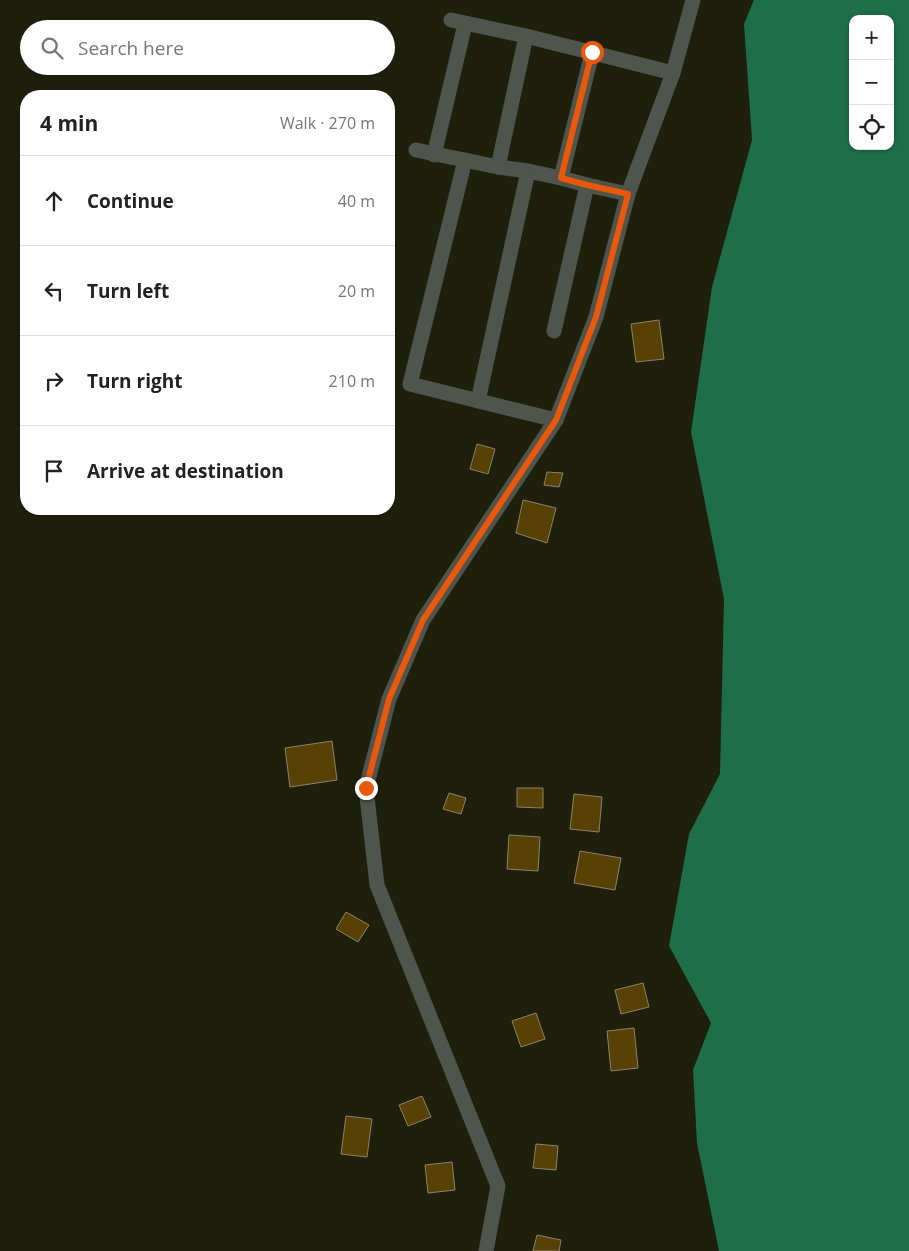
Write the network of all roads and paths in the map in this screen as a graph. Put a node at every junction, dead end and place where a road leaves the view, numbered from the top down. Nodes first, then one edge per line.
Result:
1 (693, 0) edge
2 (526, 36) junction
3 (592, 52) junction
4 (673, 73) junction
5 (416, 150) dead end
6 (434, 154) junction
7 (465, 160) junction
8 (498, 167) junction
9 (528, 172) junction
10 (561, 178) junction
11 (587, 185) junction
12 (628, 194) junction
13 (554, 331) dead end
14 (478, 401) junction
15 (556, 420) junction
16 (486, 1251) edge

1 - 4 street
2 - 3 street
2 - 6 street
2 - 8 street
3 - 4 street
3 - 10 street
4 - 12 street
5 - 6 street
6 - 7 street
7 - 8 street
7 - 14 street
8 - 9 street
9 - 10 street
9 - 14 street
10 - 11 street
11 - 12 street
11 - 13 street
12 - 15 street
14 - 15 street
15 - 16 street

